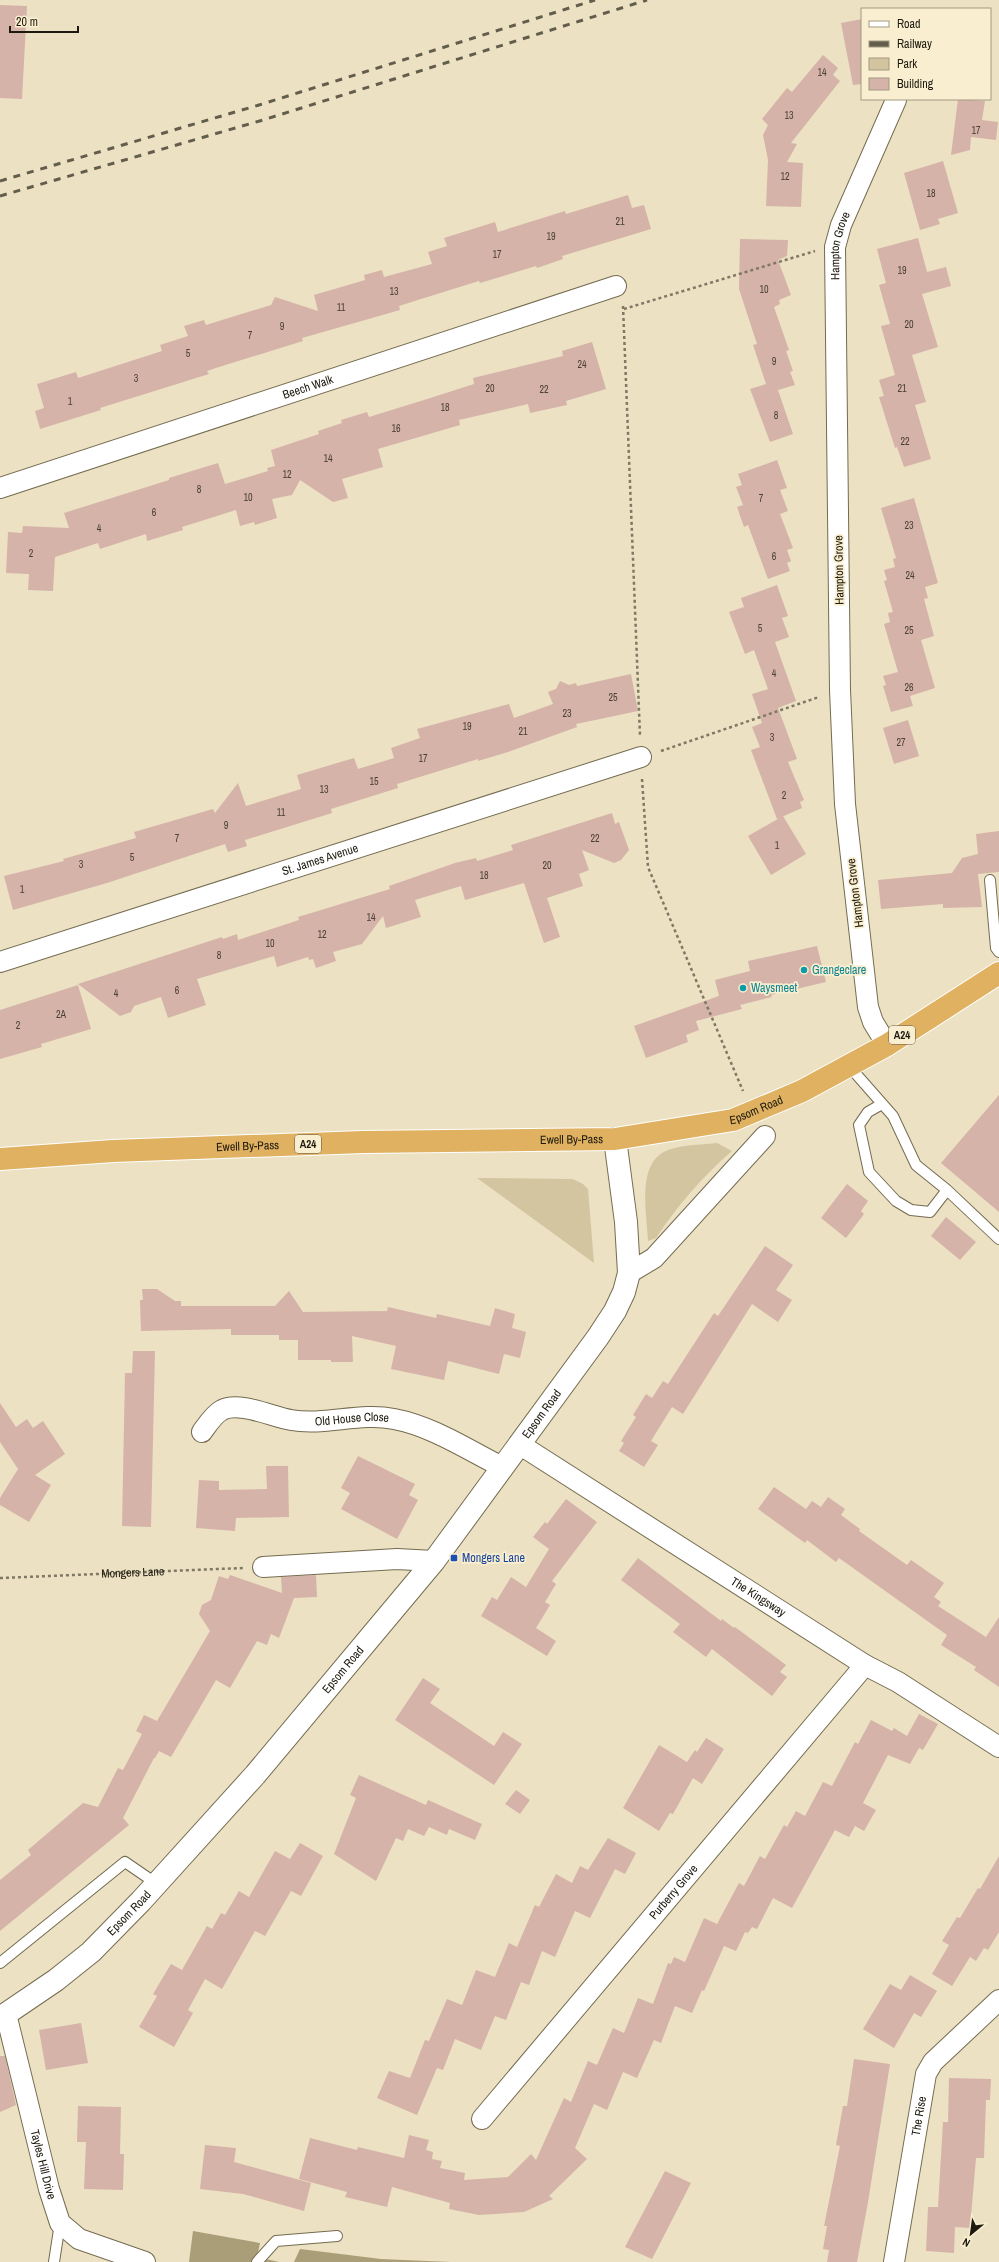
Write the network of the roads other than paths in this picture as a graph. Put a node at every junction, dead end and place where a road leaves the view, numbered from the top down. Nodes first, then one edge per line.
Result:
1 (896, 100) dead end
2 (616, 286) road end
3 (0, 488) edge
4 (641, 757) road end
5 (990, 880) dead end
6 (999, 952) edge
7 (0, 962) edge
8 (999, 973) edge
9 (887, 1045) junction
10 (849, 1066) junction
11 (882, 1104) junction
12 (765, 1136) dead end
13 (615, 1139) junction
14 (0, 1159) edge
15 (948, 1190) junction
16 (999, 1239) edge
17 (629, 1273) junction
18 (202, 1432) dead end
19 (519, 1444) junction
20 (502, 1467) junction
21 (434, 1560) junction
22 (263, 1567) road end
23 (865, 1665) junction
24 (999, 1747) edge
25 (157, 1884) junction
26 (0, 1963) edge
27 (999, 2000) edge
28 (3, 2016) edge
29 (482, 2119) dead end
30 (60, 2223) junction
31 (337, 2236) dead end
32 (54, 2262) edge
33 (145, 2262) edge
34 (258, 2262) edge
35 (894, 2262) edge

1 - 9 street, Hampton Grove
2 - 3 street, Beech Walk
4 - 7 street, St. James Avenue
5 - 6 lane
8 - 9 highway, Epsom Road / A24
9 - 10 highway, Epsom Road / A24
10 - 11 lane
10 - 13 highway, Epsom Road / A24
11 - 15 lane
11 - 15 lane
12 - 17 street
13 - 14 highway, Ewell By-Pass / A24
13 - 17 street, Epsom Road
15 - 16 lane
17 - 19 street, Epsom Road
18 - 20 street, Old House Close
19 - 20 street, Epsom Road
19 - 23 street, The Kingsway
20 - 21 street, Epsom Road
21 - 22 street
21 - 25 street, Epsom Road
23 - 24 street, The Kingsway
23 - 29 street, Purberry Grove
25 - 26 lane
25 - 28 street, Epsom Road
27 - 35 street, The Rise
28 - 30 street, Tayles Hill Drive
30 - 32 lane
30 - 33 street
31 - 34 lane

